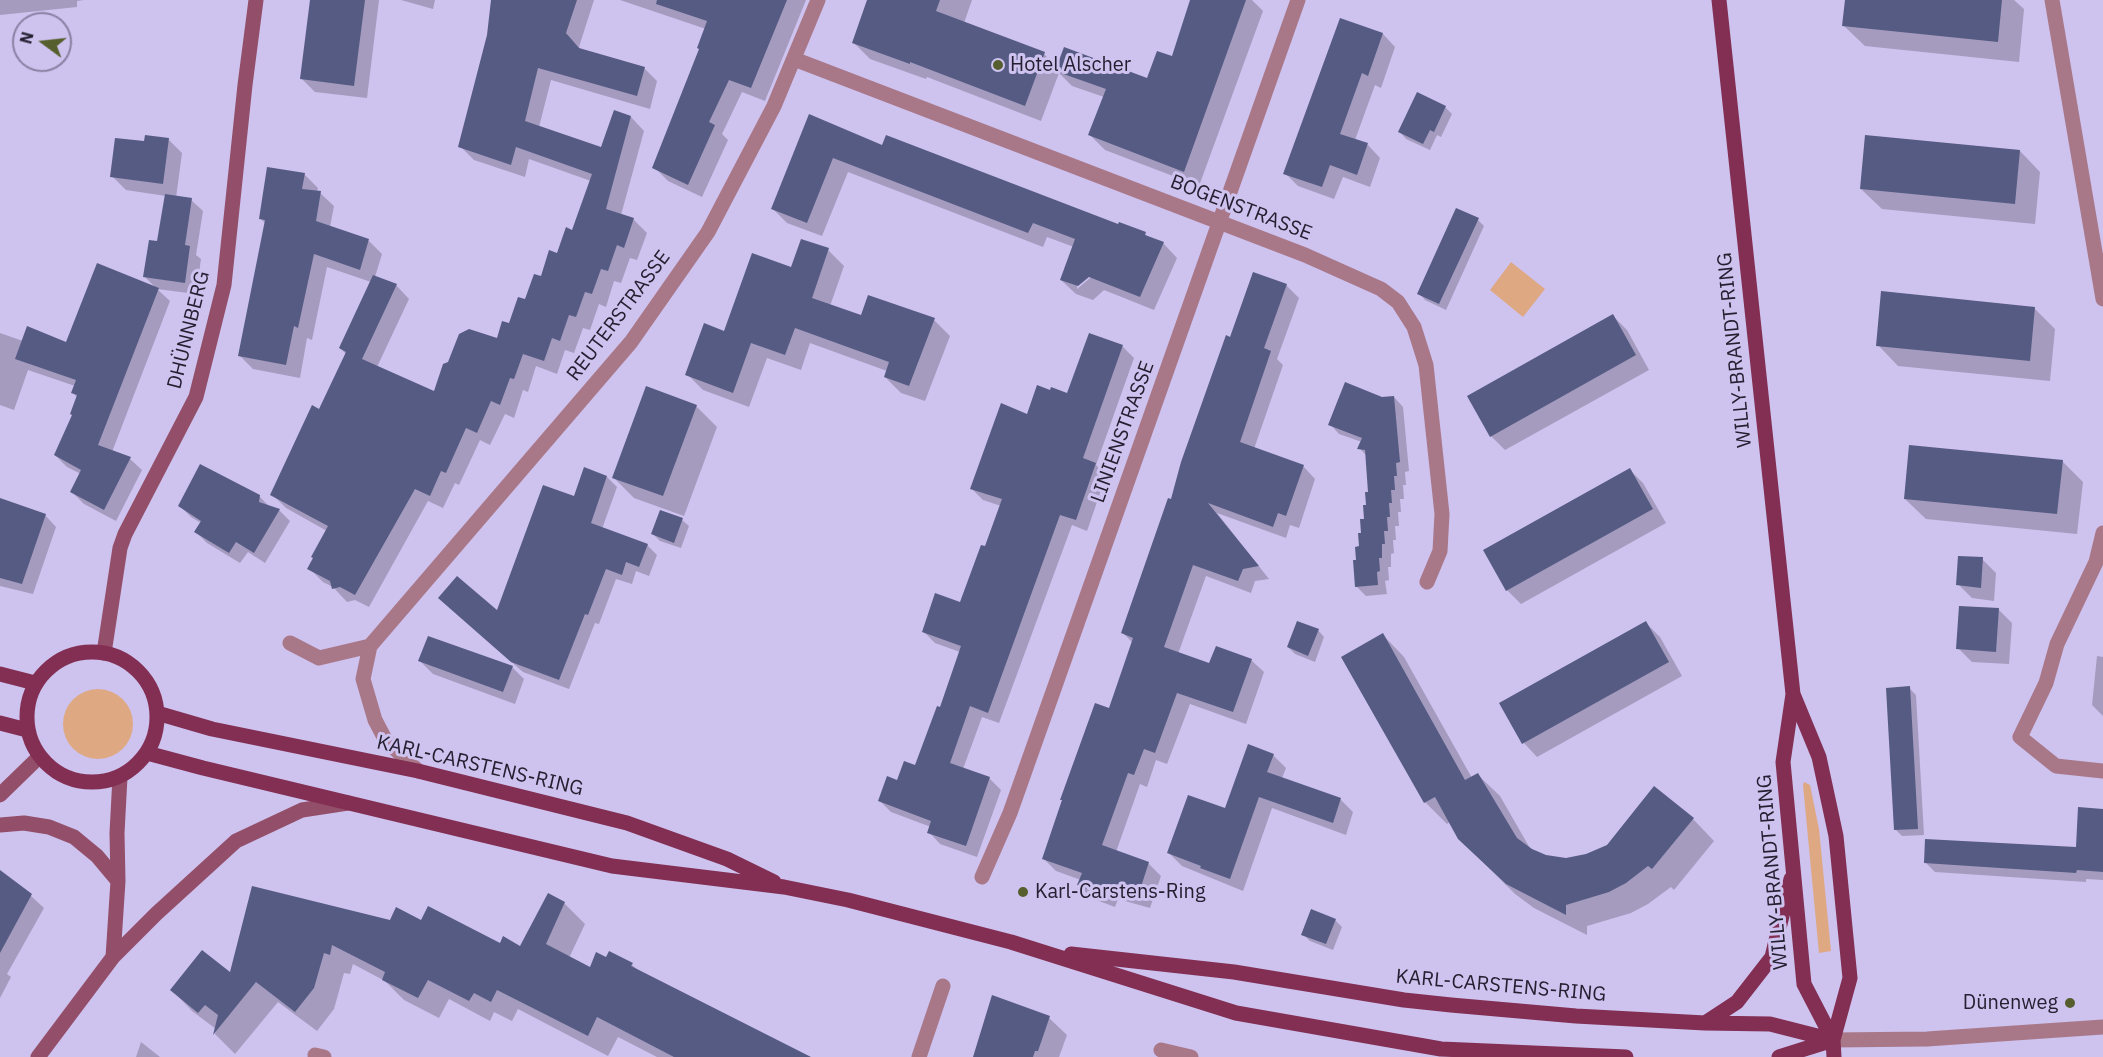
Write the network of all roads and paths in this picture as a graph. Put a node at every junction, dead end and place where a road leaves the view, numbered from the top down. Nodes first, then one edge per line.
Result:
1 (256, 0) edge
2 (818, 0) edge
3 (1298, 0) edge
4 (1719, 0) edge
5 (2052, 0) edge
6 (794, 59) junction
7 (1220, 222) junction
8 (2103, 299) edge
9 (2103, 533) edge
10 (1427, 582) dead end
11 (290, 643) dead end
12 (370, 646) junction
13 (104, 653) junction
14 (0, 674) edge
15 (35, 683) junction
16 (1793, 694) junction
17 (157, 713) junction
18 (0, 723) edge
19 (27, 730) junction
20 (147, 753) junction
21 (39, 757) junction
22 (418, 771) junction
23 (2103, 771) edge
24 (120, 777) junction
25 (0, 795) edge
26 (351, 802) junction
27 (0, 825) edge
28 (1794, 867) junction
29 (982, 877) dead end
30 (118, 881) junction
31 (784, 887) junction
32 (1039, 950) junction
33 (113, 957) junction
34 (943, 986) dead end
35 (1705, 1023) junction
36 (2103, 1027) edge
37 (1833, 1040) junction
38 (1161, 1050) dead end
39 (38, 1057) edge
40 (919, 1057) edge
41 (1191, 1057) edge
42 (1626, 1057) edge
43 (1779, 1057) edge
44 (1834, 1057) edge

1 - 13 street, DHÜNNBERG
2 - 6 street, REUTERSTRASSE
3 - 7 street, LINIENSTRASSE
4 - 16 main road, WILLY-BRANDT-RING
5 - 8 street
6 - 7 street, BOGENSTRASSE
6 - 12 street, REUTERSTRASSE
7 - 10 street, BOGENSTRASSE
7 - 29 street, LINIENSTRASSE
9 - 23 street
11 - 12 street
12 - 22 street, REUTERSTRASSE
13 - 15 main road
13 - 17 main road
14 - 15 main road
15 - 19 main road
16 - 28 main road, WILLY-BRANDT-RING
16 - 37 main road, WILLY-BRANDT-RING
17 - 20 main road
17 - 22 main road, KARL-CARSTENS-RING
18 - 19 main road
19 - 21 main road
20 - 24 main road
20 - 26 main road, KARL-CARSTENS-RING
21 - 24 main road
21 - 25 street
22 - 31 main road, KARL-CARSTENS-RING
24 - 30 street
26 - 31 main road, KARL-CARSTENS-RING
26 - 33 street
27 - 30 street
28 - 35 main road
28 - 37 main road, WILLY-BRANDT-RING
30 - 33 street
31 - 32 main road, KARL-CARSTENS-RING
32 - 35 main road, KARL-CARSTENS-RING
32 - 42 main road, KARL-CARSTENS-RING
33 - 39 street
34 - 40 street
35 - 37 main road, KARL-CARSTENS-RING
36 - 37 street
37 - 43 main road
37 - 44 main road, WILLY-BRANDT-RING
38 - 41 street

